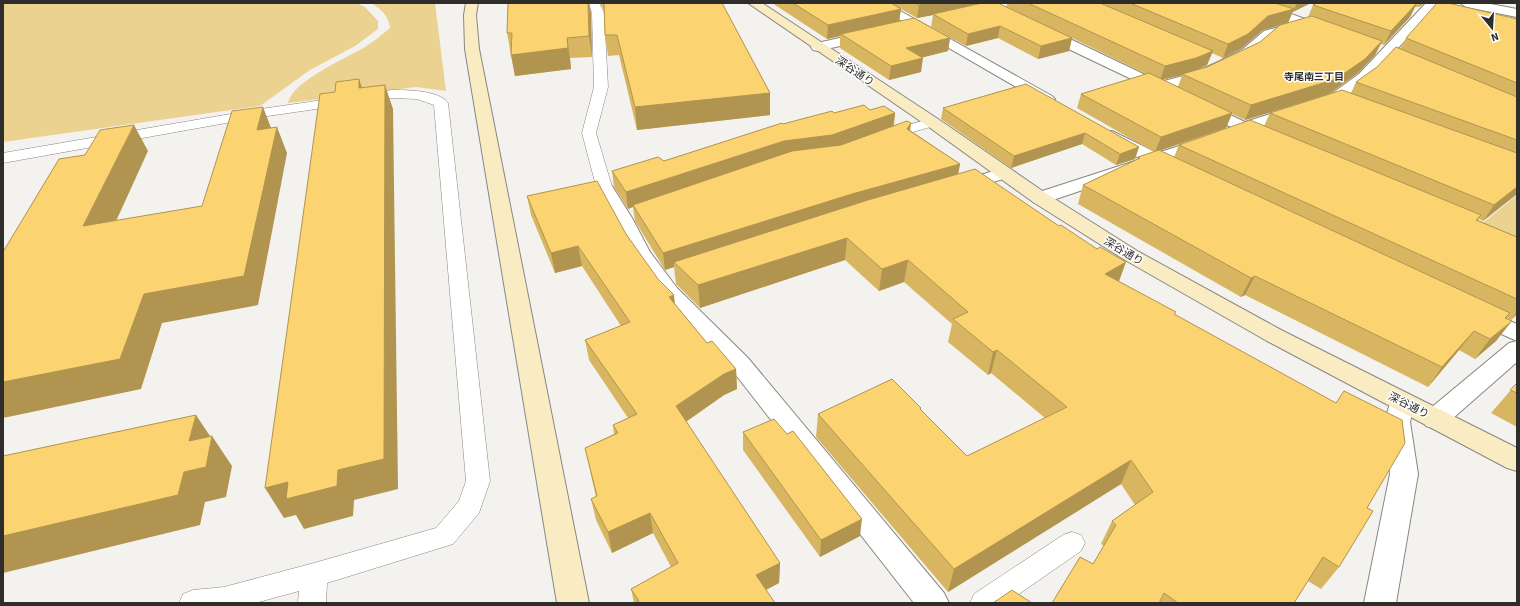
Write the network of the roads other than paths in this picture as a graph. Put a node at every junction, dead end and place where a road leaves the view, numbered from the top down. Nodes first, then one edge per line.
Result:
1 (472, 3) edge
2 (594, 3) edge
3 (754, 3) edge
4 (877, 3) edge
5 (1008, 3) edge
6 (1249, 3) edge
7 (1433, 3) edge
8 (1466, 3) edge
9 (988, 5) edge
10 (1407, 10) edge
11 (1517, 13) edge
12 (961, 14) edge
13 (1421, 14) junction
14 (1012, 17) edge
15 (1302, 19) junction
16 (924, 23) junction
17 (1026, 24) edge
18 (1336, 34) edge
19 (818, 47) junction
20 (1372, 48) edge
21 (1387, 53) junction
22 (1209, 59) edge
23 (1402, 59) edge
24 (1223, 65) junction
25 (1160, 87) junction
26 (1059, 106) edge
27 (932, 122) junction
28 (1244, 128) junction
29 (1099, 129) edge
30 (871, 142) edge
31 (1277, 142) edge
32 (3, 158) edge
33 (1154, 160) junction
34 (1004, 173) junction
35 (1188, 176) edge
36 (605, 190) joint
37 (938, 193) edge
38 (1040, 198) junction
39 (1468, 310) edge
40 (1517, 333) edge
41 (1517, 349) edge
42 (1402, 402) junction
43 (1435, 419) junction
44 (1517, 460) edge
45 (1072, 543) dead end
46 (314, 576) junction
47 (193, 603) edge
48 (312, 603) edge
49 (573, 603) edge
50 (933, 603) edge
51 (984, 603) edge
52 (1380, 603) edge

1 - 49 street
2 - 36 lane
3 - 19 street, 深谷通り
4 - 16 street
5 - 9 street
6 - 15 street
7 - 13 street
8 - 11 street
9 - 12 street
9 - 14 street
10 - 13 street
13 - 21 street
15 - 18 street
15 - 24 street
16 - 19 street
16 - 26 street
17 - 25 street
19 - 27 street, 深谷通り
20 - 21 street
21 - 23 street
21 - 28 street
22 - 24 street
24 - 25 street
25 - 28 street
27 - 30 lane
27 - 34 street, 深谷通り
28 - 31 street
28 - 33 street
29 - 33 street
32 - 46 lane
33 - 35 street
33 - 38 street
34 - 37 street
34 - 38 street, 深谷通り
36 - 50 street
38 - 42 street, 深谷通り
39 - 40 street
41 - 43 street
42 - 43 street, 深谷通り
42 - 52 street
43 - 44 street, 深谷通り
45 - 51 lane
46 - 47 lane
46 - 48 lane

